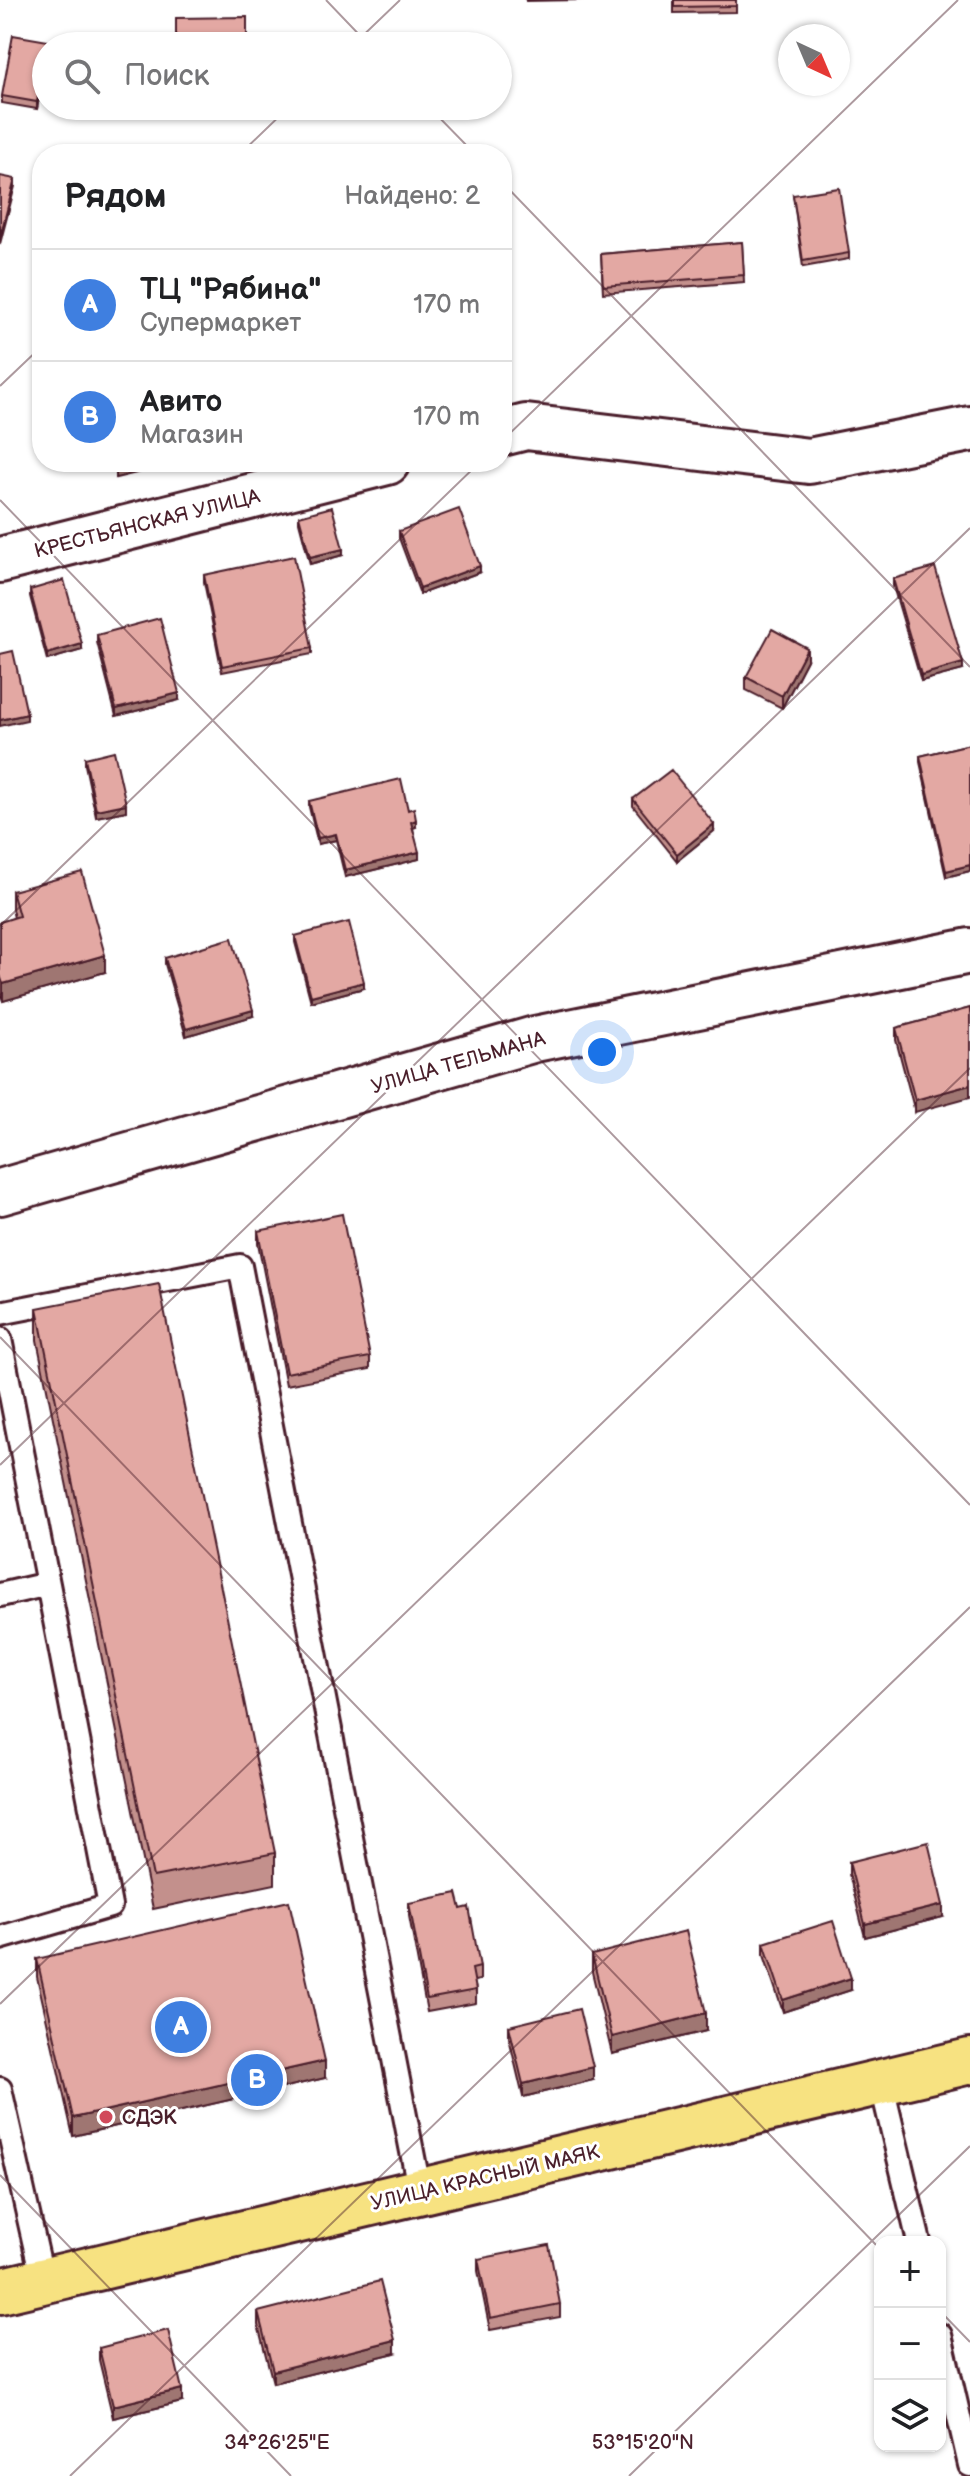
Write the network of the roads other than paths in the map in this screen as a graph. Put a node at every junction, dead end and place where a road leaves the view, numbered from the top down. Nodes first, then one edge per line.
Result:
1 (970, 429) edge
2 (512, 430) edge
3 (348, 472) edge
4 (0, 560) edge
5 (970, 951) edge
6 (0, 1192) edge
7 (0, 1313) edge
8 (0, 1339) edge
9 (48, 1584) junction
10 (0, 1595) edge
11 (0, 1938) edge
12 (970, 2061) edge
13 (881, 2082) junction
14 (0, 2089) edge
15 (420, 2193) junction
16 (918, 2236) edge
17 (43, 2281) junction
18 (0, 2291) edge
19 (946, 2361) edge
20 (970, 2465) edge

1 - 2 street
3 - 4 street, КРЕСТЬЯНСКАЯ УЛИЦА
5 - 6 street, УЛИЦА ТЕЛЬМАНА
7 - 15 lane
8 - 9 lane
9 - 10 lane
9 - 11 lane
12 - 13 main road, УЛИЦА КРАСНЫЙ МАЯК
13 - 15 main road, УЛИЦА КРАСНЫЙ МАЯК
13 - 16 lane
14 - 17 lane
15 - 17 main road, УЛИЦА КРАСНЫЙ МАЯК
17 - 18 main road, УЛИЦА КРАСНЫЙ МАЯК
19 - 20 lane

